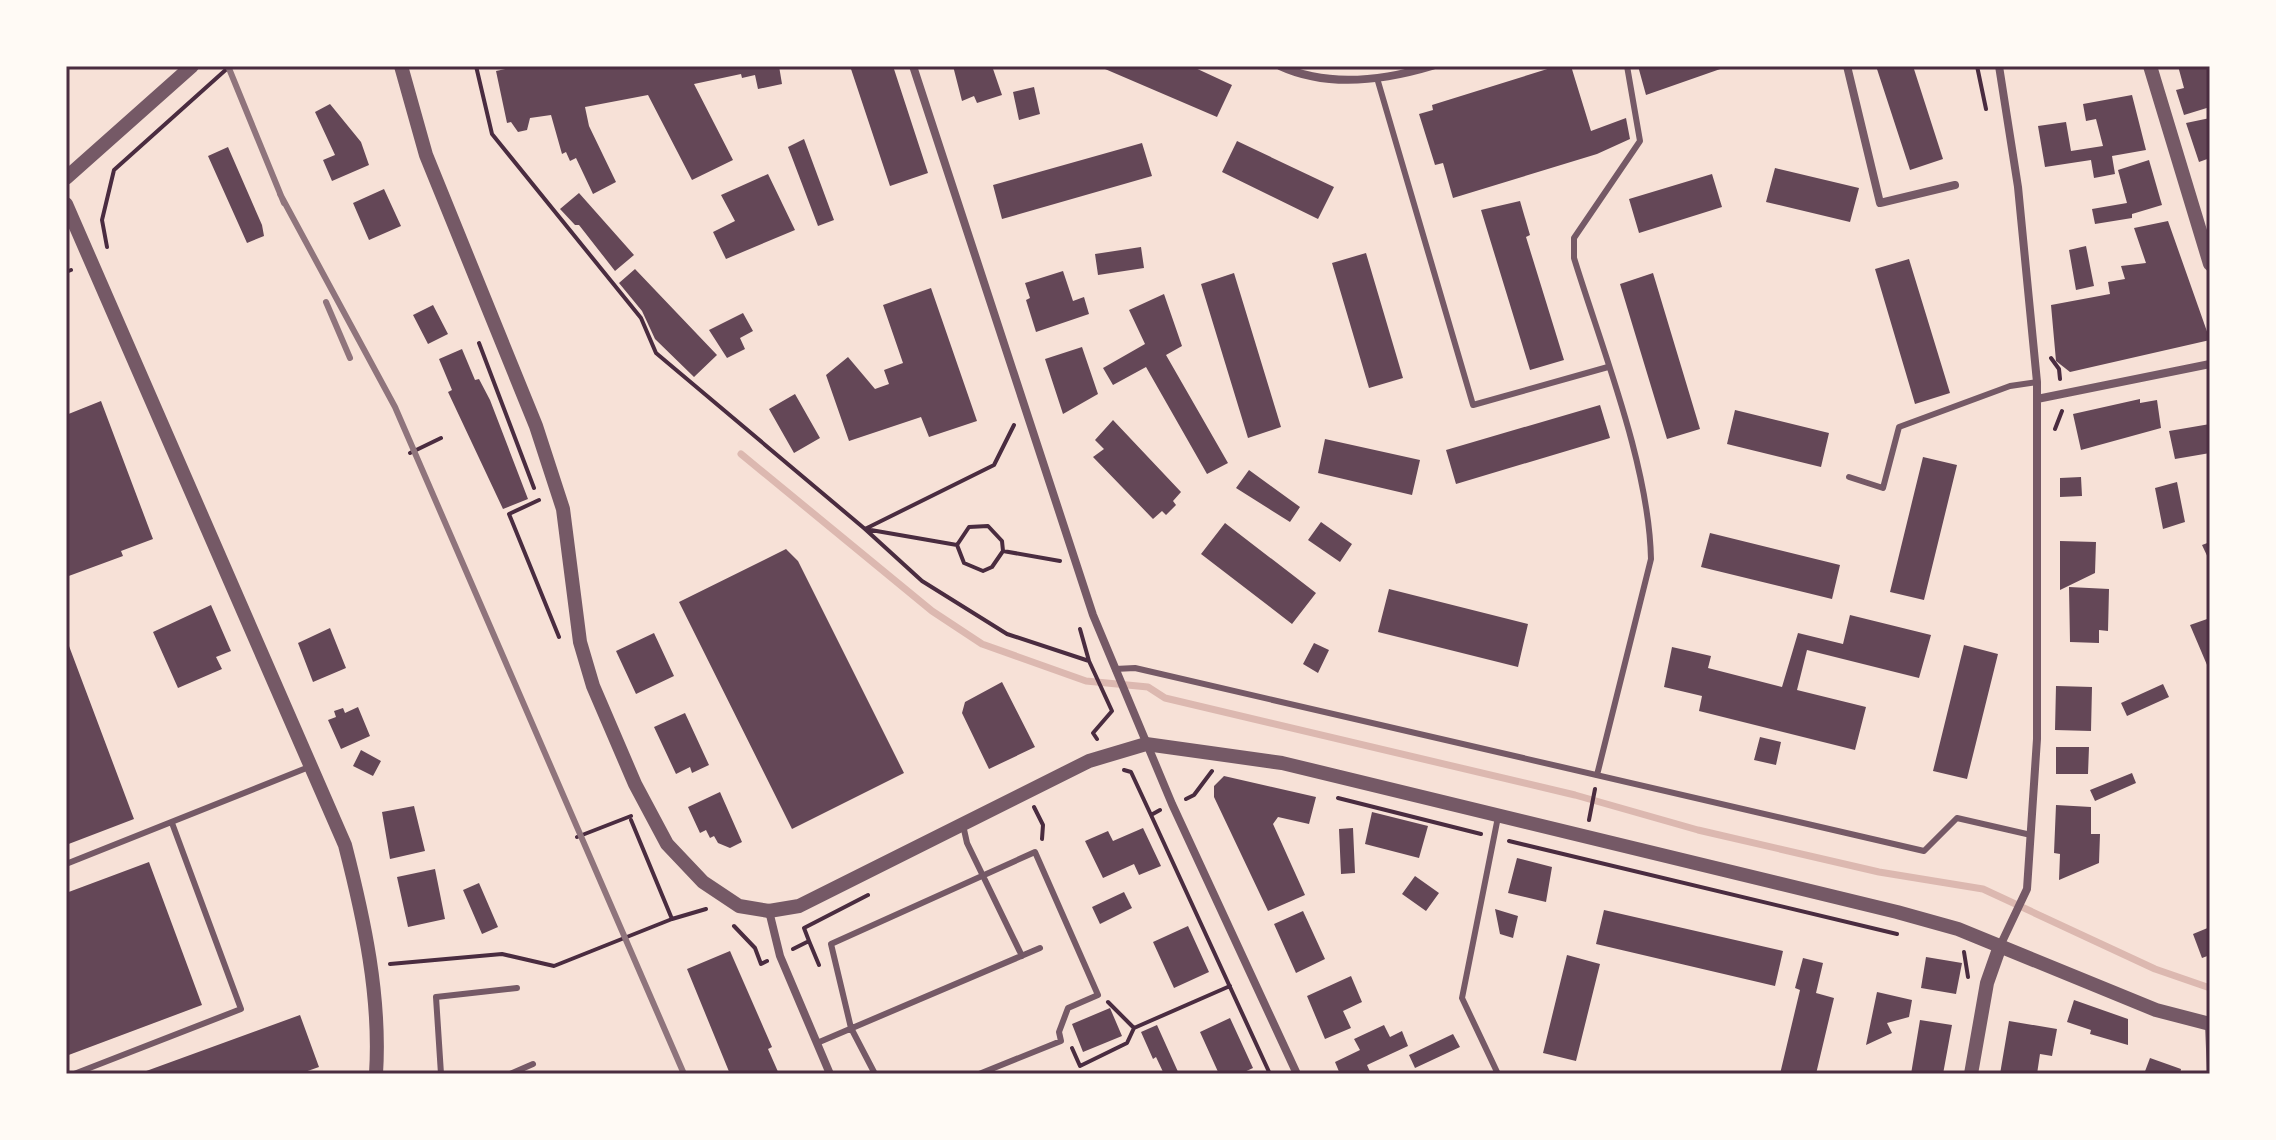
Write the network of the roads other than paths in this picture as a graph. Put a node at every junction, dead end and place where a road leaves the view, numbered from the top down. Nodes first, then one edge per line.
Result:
1 (192, 66) edge
2 (401, 66) edge
3 (913, 66) edge
4 (1280, 66) edge
5 (1432, 66) edge
6 (1627, 66) edge
7 (1847, 66) edge
8 (1999, 66) edge
9 (2150, 66) edge
10 (1377, 78) junction
11 (66, 178) edge
12 (1955, 185) dead end
13 (66, 204) edge
14 (2210, 264) edge
15 (2210, 364) edge
16 (1608, 367) junction
17 (2037, 382) junction
18 (2037, 399) junction
19 (1849, 477) dead end
20 (1115, 669) junction
21 (1146, 744) junction
22 (312, 766) junction
23 (1597, 775) junction
24 (1498, 817) junction
25 (172, 823) junction
26 (963, 824) junction
27 (2031, 835) junction
28 (66, 864) edge
29 (983, 876) junction
30 (769, 911) junction
31 (2000, 946) junction
32 (1040, 948) dead end
33 (1022, 956) junction
34 (517, 988) dead end
35 (2209, 1024) edge
36 (851, 1028) junction
37 (817, 1043) junction
38 (533, 1064) dead end
39 (74, 1074) edge
40 (376, 1074) edge
41 (441, 1074) edge
42 (510, 1074) edge
43 (830, 1074) edge
44 (875, 1074) edge
45 (979, 1074) edge
46 (1297, 1074) edge
47 (1498, 1074) edge
48 (1971, 1074) edge
49 (2210, 1074) edge

1 - 11 street
2 - 30 street
3 - 20 street
4 - 10 street
5 - 10 street
6 - 16 lane
7 - 12 street
8 - 17 street
9 - 14 street
10 - 16 lane
13 - 22 street
15 - 18 street
16 - 23 lane
17 - 18 street
17 - 19 lane
18 - 27 street
20 - 21 street
20 - 23 lane
21 - 24 street
21 - 26 street
21 - 46 street
22 - 25 lane
22 - 40 street
23 - 27 lane
24 - 31 street
24 - 47 lane
25 - 28 lane
25 - 39 lane
26 - 29 lane
26 - 30 street
27 - 31 street
29 - 33 lane
29 - 36 lane
29 - 45 lane
30 - 37 street
31 - 35 street
31 - 48 street
32 - 33 lane
33 - 36 lane
34 - 41 lane
35 - 49 lane
36 - 37 lane
36 - 44 lane
37 - 43 street
38 - 42 lane

